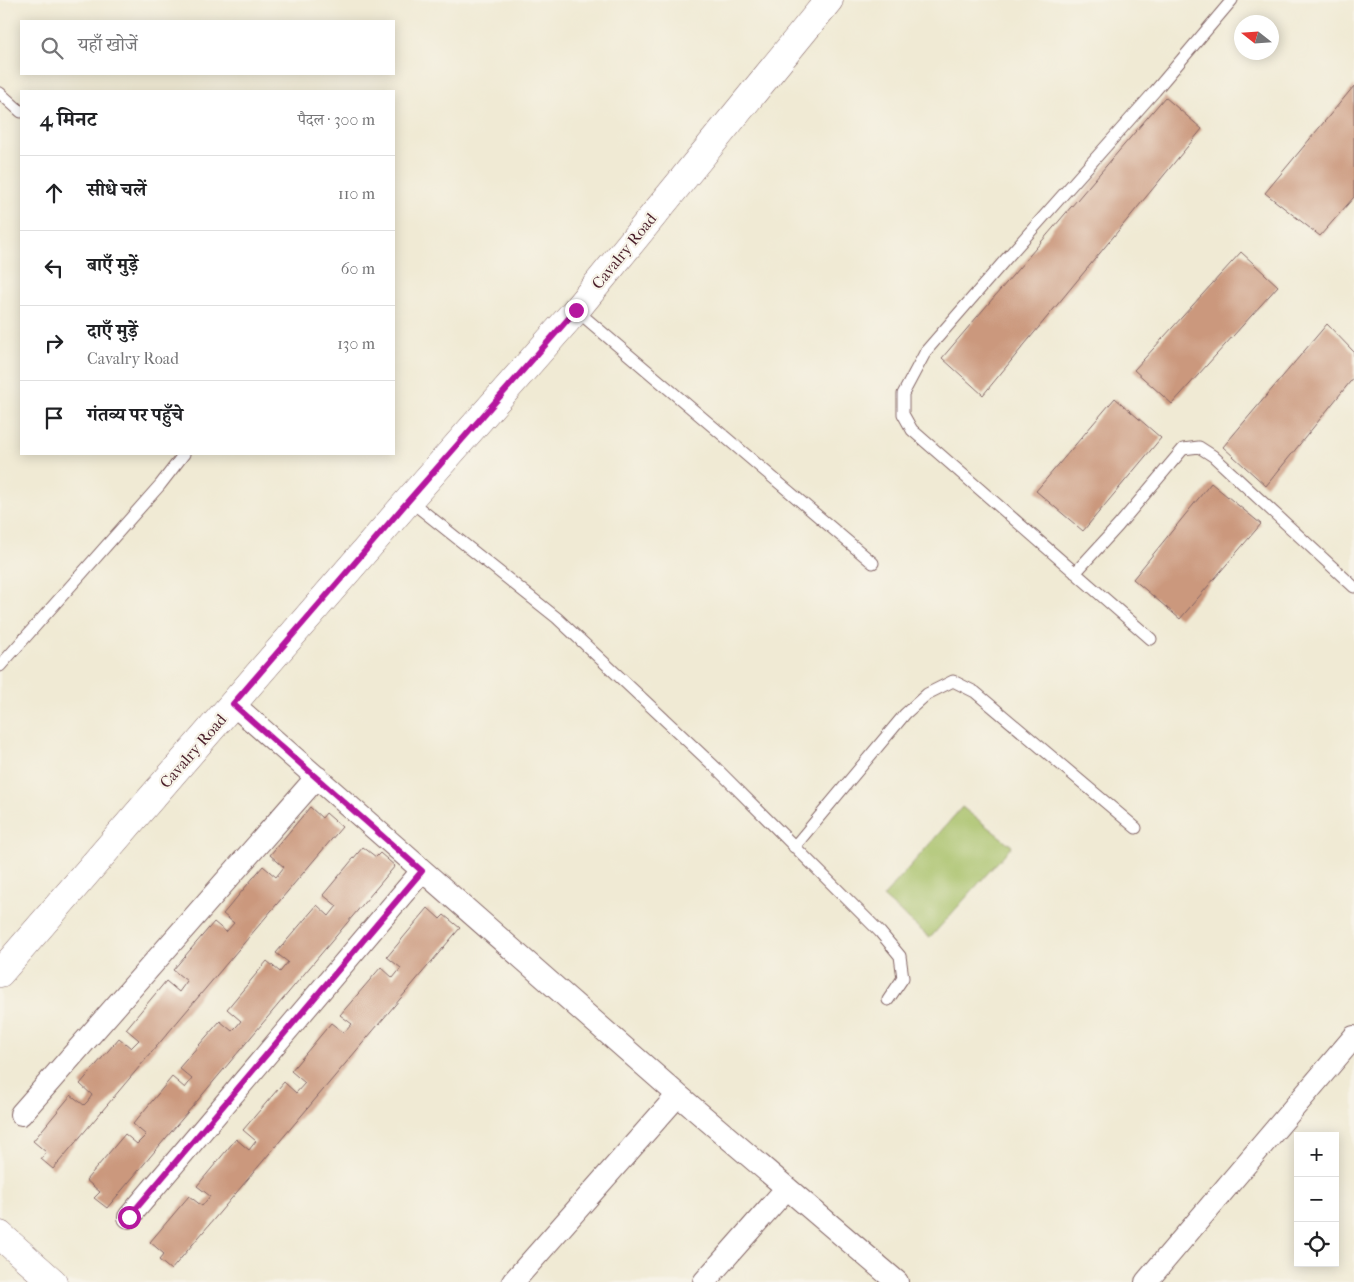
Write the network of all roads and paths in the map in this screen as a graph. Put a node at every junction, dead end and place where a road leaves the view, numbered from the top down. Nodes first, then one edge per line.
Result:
1 (829, 0) edge
2 (1232, 0) edge
3 (0, 93) edge
4 (20, 111) edge
5 (576, 310) junction
6 (183, 455) edge
7 (409, 500) junction
8 (873, 562) dead end
9 (1075, 573) junction
10 (1354, 587) edge
11 (1151, 639) dead end
12 (0, 666) edge
13 (233, 704) junction
14 (316, 777) junction
15 (1136, 828) dead end
16 (794, 847) junction
17 (422, 871) junction
18 (0, 973) edge
19 (888, 1000) dead end
20 (1354, 1037) edge
21 (678, 1095) junction
22 (21, 1114) dead end
23 (787, 1188) junction
24 (129, 1217) dead end
25 (0, 1235) edge
26 (53, 1282) edge
27 (513, 1282) edge
28 (704, 1282) edge
29 (897, 1282) edge
30 (1146, 1282) edge

1 - 5 street, Cavalry Road
2 - 9 lane
3 - 4 lane
5 - 7 street, Cavalry Road
5 - 8 lane
6 - 12 lane
7 - 13 street, Cavalry Road
7 - 16 lane
9 - 10 lane
9 - 11 lane
13 - 14 street
13 - 18 street, Cavalry Road
14 - 17 street
14 - 22 street
15 - 16 lane
16 - 19 lane
17 - 21 street
17 - 24 street
20 - 30 street
21 - 23 street
21 - 27 street
23 - 28 street
23 - 29 street
25 - 26 street

